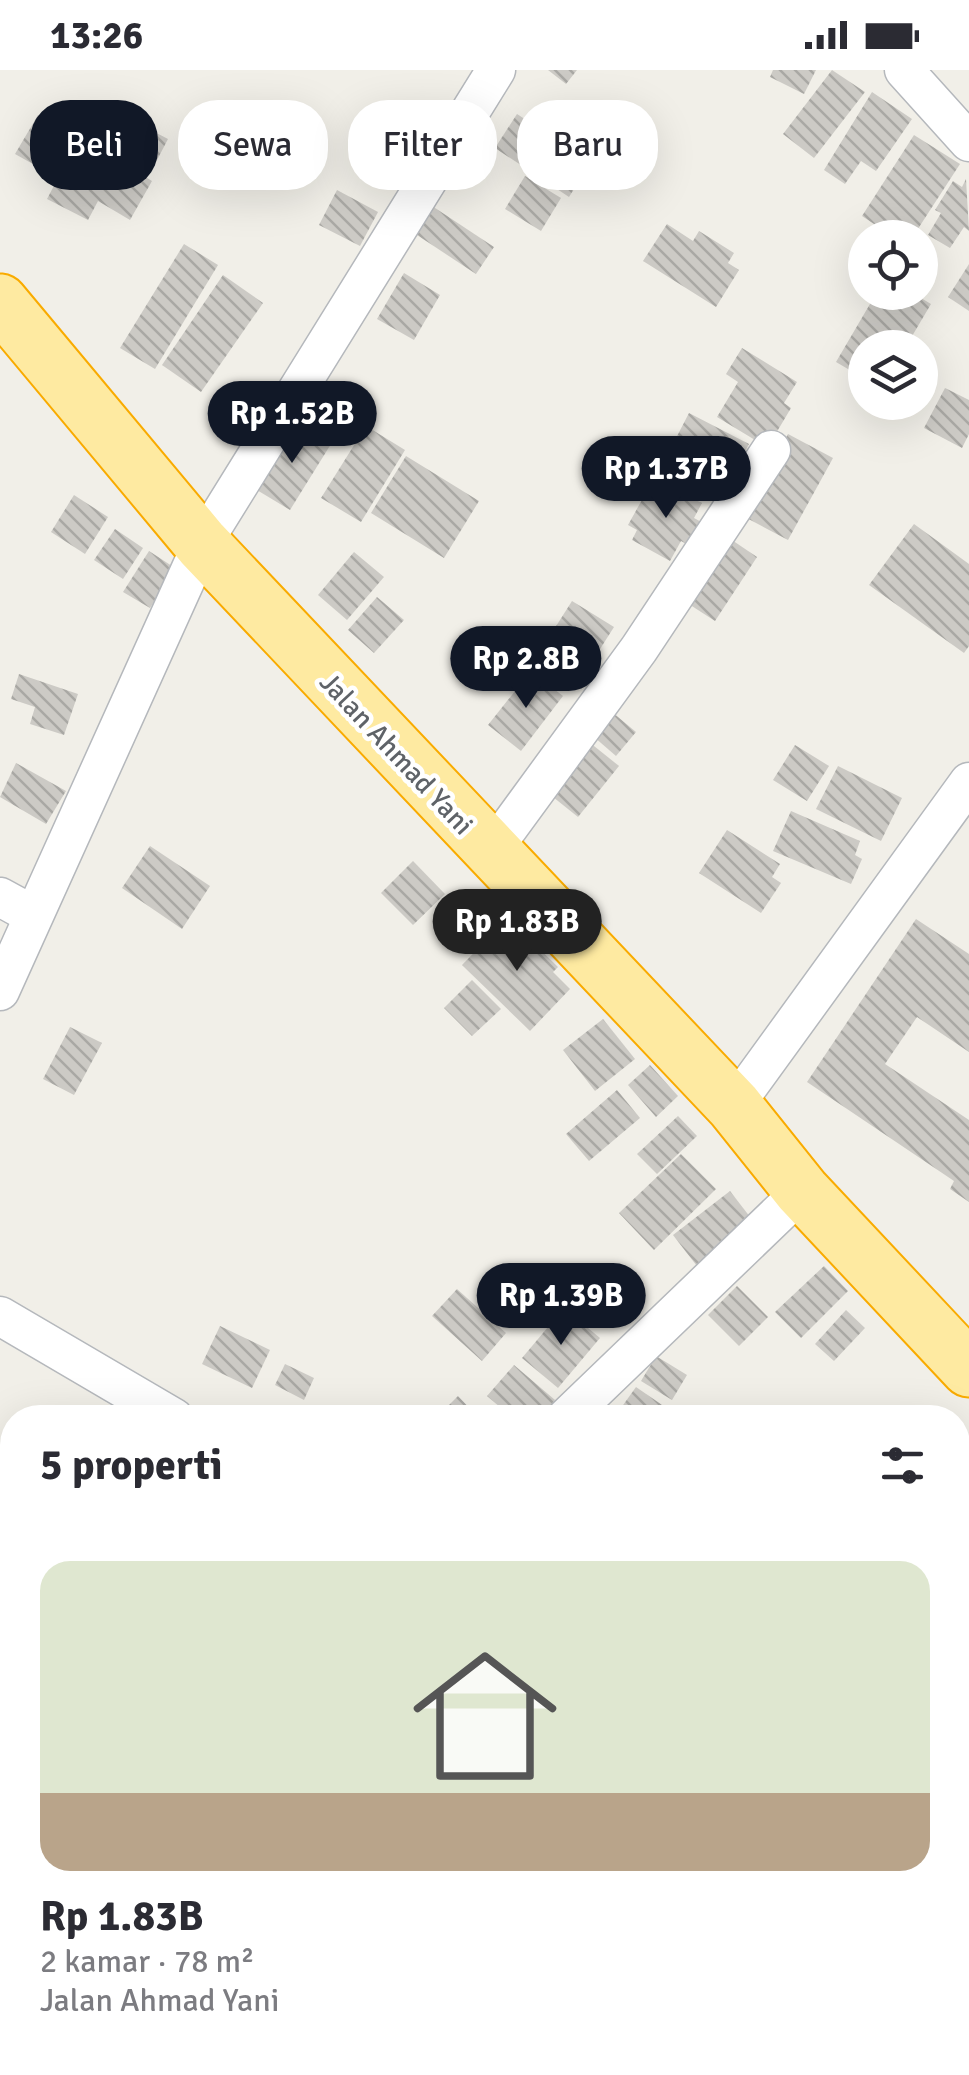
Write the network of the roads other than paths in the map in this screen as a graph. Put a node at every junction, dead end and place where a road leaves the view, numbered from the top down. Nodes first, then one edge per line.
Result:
1 (496, 70) edge
2 (919, 76) edge
3 (969, 142) edge
4 (0, 302) edge
5 (771, 450) dead end
6 (202, 544) junction
7 (969, 782) edge
8 (490, 853) junction
9 (16, 906) edge
10 (0, 990) edge
11 (734, 1106) junction
12 (802, 1190) junction
13 (0, 1316) edge
14 (969, 1369) edge
15 (152, 1405) edge
16 (579, 1405) edge

1 - 6 street
2 - 3 street
4 - 6 highway, Jalan Ahmad Yani
5 - 8 street
6 - 8 highway, Jalan Ahmad Yani
6 - 9 street
7 - 11 street
8 - 11 highway, Jalan Ahmad Yani
9 - 10 street
11 - 12 highway, Jalan Ahmad Yani
12 - 14 highway, Jalan Ahmad Yani
12 - 16 street
13 - 15 street

